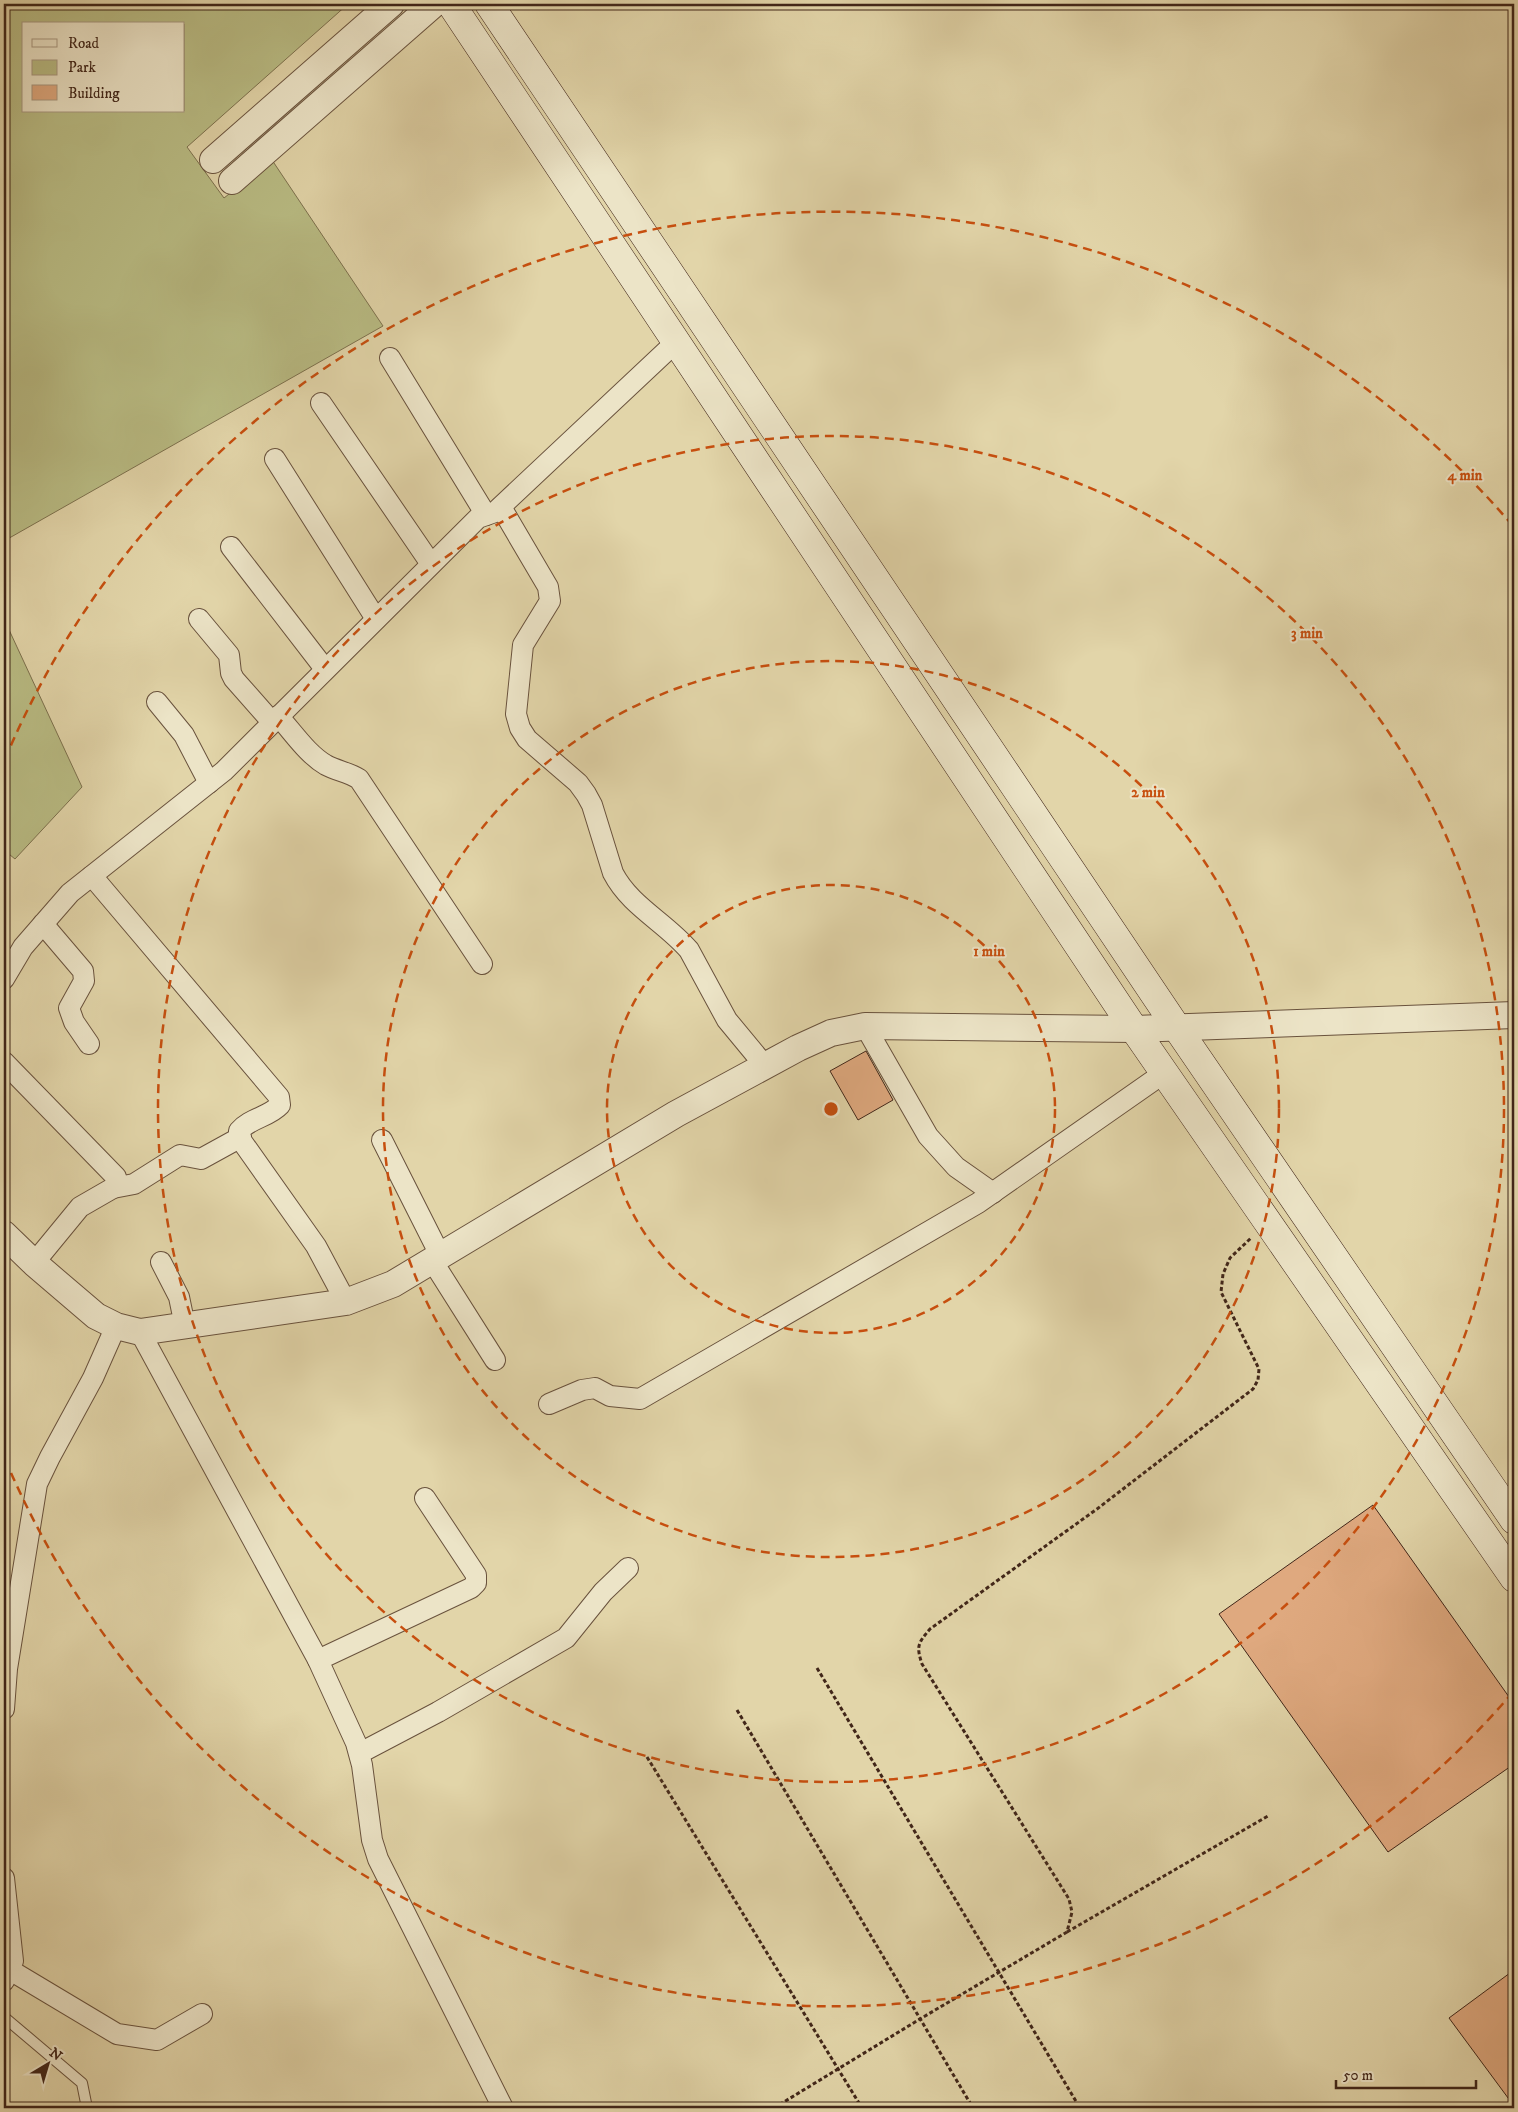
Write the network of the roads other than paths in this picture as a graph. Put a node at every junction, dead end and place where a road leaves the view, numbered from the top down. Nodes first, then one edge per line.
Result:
1 (391, 4) edge
2 (488, 4) edge
3 (452, 5) edge
4 (213, 160) dead end
5 (232, 181) dead end
6 (676, 342) junction
7 (390, 358) dead end
8 (321, 403) dead end
9 (275, 460) dead end
10 (493, 511) junction
11 (231, 547) dead end
12 (431, 564) junction
13 (199, 618) dead end
14 (376, 619) junction
15 (324, 670) junction
16 (157, 702) dead end
17 (275, 719) junction
18 (209, 783) junction
19 (92, 876) junction
20 (43, 924) junction
21 (482, 964) dead end
22 (4, 979) edge
23 (1514, 1015) edge
24 (865, 1026) junction
25 (1177, 1028) junction
26 (1134, 1029) junction
27 (89, 1044) dead end
28 (4, 1062) edge
29 (765, 1066) junction
30 (1164, 1073) junction
31 (241, 1137) junction
32 (382, 1140) dead end
33 (113, 1188) junction
34 (993, 1193) junction
35 (4, 1234) edge
36 (437, 1260) junction
37 (161, 1262) dead end
38 (34, 1263) junction
39 (346, 1302) junction
40 (185, 1326) junction
41 (128, 1329) junction
42 (496, 1360) dead end
43 (549, 1404) dead end
44 (425, 1498) dead end
45 (1514, 1520) edge
46 (628, 1568) dead end
47 (1514, 1578) edge
48 (318, 1660) junction
49 (4, 1709) edge
50 (360, 1753) junction
51 (4, 1878) edge
52 (7, 1975) edge
53 (202, 2014) dead end
54 (4, 2017) edge
55 (87, 2108) edge
56 (503, 2108) edge

1 - 4 street
2 - 25 main road
3 - 5 street
3 - 6 main road
6 - 10 street
6 - 26 main road
7 - 10 street
8 - 12 street
9 - 14 street
10 - 12 street
10 - 29 street
11 - 15 street
12 - 14 street
13 - 17 street
14 - 15 street
15 - 17 street
16 - 18 street
17 - 18 street
17 - 21 street
18 - 19 street
19 - 20 street
19 - 31 street
20 - 22 street
20 - 27 street
23 - 25 street
24 - 26 street
24 - 29 street
24 - 34 street
25 - 26 street
25 - 45 main road
26 - 30 main road
28 - 33 street
29 - 36 street
30 - 34 street
30 - 47 main road
31 - 33 street
31 - 39 street
32 - 36 street
33 - 38 street
34 - 43 street
35 - 38 street
36 - 39 street
36 - 42 street
37 - 40 street
38 - 41 street
39 - 40 street
40 - 41 street
41 - 48 street
41 - 49 street
44 - 48 street
46 - 50 street
48 - 50 street
50 - 56 street
51 - 52 street
52 - 53 street
54 - 55 lane

